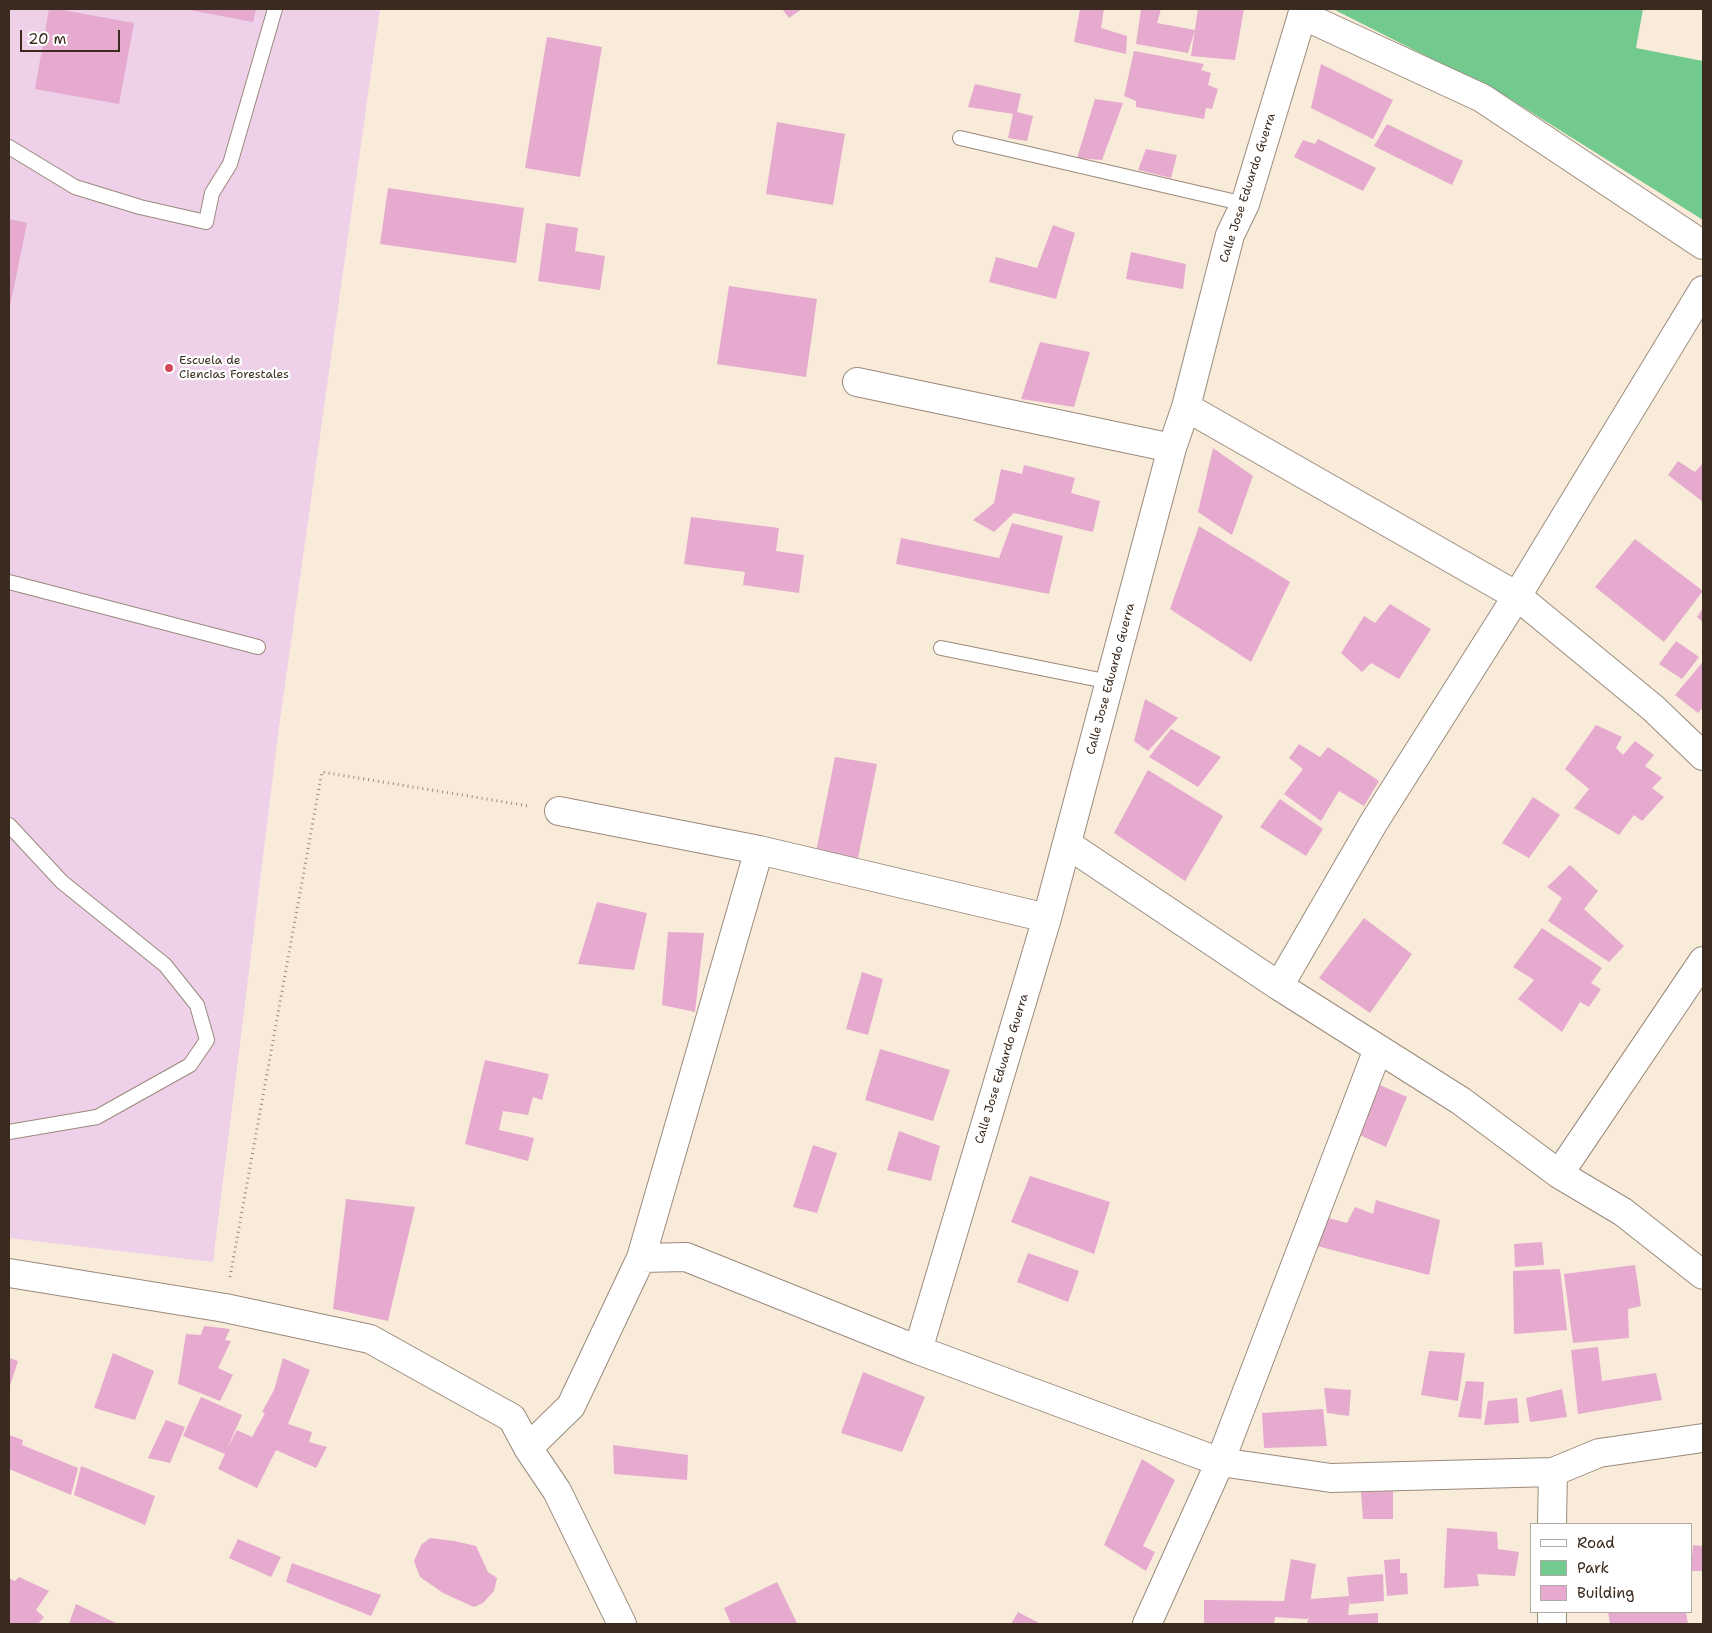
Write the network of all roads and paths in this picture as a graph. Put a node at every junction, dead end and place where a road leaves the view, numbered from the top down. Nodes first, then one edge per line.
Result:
1 (275, 9) edge
2 (1303, 12) edge
3 (960, 138) dead end
4 (9, 147) edge
5 (1245, 204) junction
6 (1703, 245) edge
7 (1703, 290) edge
8 (857, 382) dead end
9 (1186, 406) junction
10 (1172, 448) junction
11 (9, 582) edge
12 (1517, 596) junction
13 (258, 647) dead end
14 (942, 648) dead end
15 (1110, 682) junction
16 (1703, 756) edge
17 (559, 810) joint
18 (9, 825) edge
19 (1067, 844) junction
20 (758, 850) junction
21 (1047, 918) junction
22 (1703, 961) edge
23 (1279, 986) junction
24 (1378, 1049) junction
25 (9, 1132) edge
26 (1558, 1174) junction
27 (641, 1258) junction
28 (9, 1273) edge
29 (1703, 1275) edge
30 (225, 1308) junction
31 (918, 1350) junction
32 (1703, 1438) edge
33 (528, 1448) junction
34 (1220, 1462) junction
35 (1553, 1472) junction
36 (1552, 1523) edge
37 (622, 1624) edge
38 (1147, 1624) edge

1 - 4 lane
2 - 5 street, Calle Jose Eduardo Guerra
2 - 6 street
3 - 5 lane
5 - 9 street, Calle Jose Eduardo Guerra
7 - 12 street
8 - 10 street
9 - 10 street, Calle Jose Eduardo Guerra
9 - 12 street
10 - 15 street, Calle Jose Eduardo Guerra
11 - 13 lane
12 - 16 street
12 - 23 street
14 - 15 lane
15 - 19 street, Calle Jose Eduardo Guerra
17 - 20 street
17 - 30 path
18 - 25 lane
19 - 21 street, Calle Jose Eduardo Guerra
19 - 23 street
20 - 21 street
20 - 27 street
21 - 31 street, Calle Jose Eduardo Guerra
22 - 26 street
23 - 24 street
24 - 26 street
24 - 34 street
26 - 29 street
27 - 31 street
27 - 33 street
28 - 30 street
30 - 33 street
31 - 34 street
32 - 35 street
33 - 37 street
34 - 35 street
34 - 38 street
35 - 36 street

